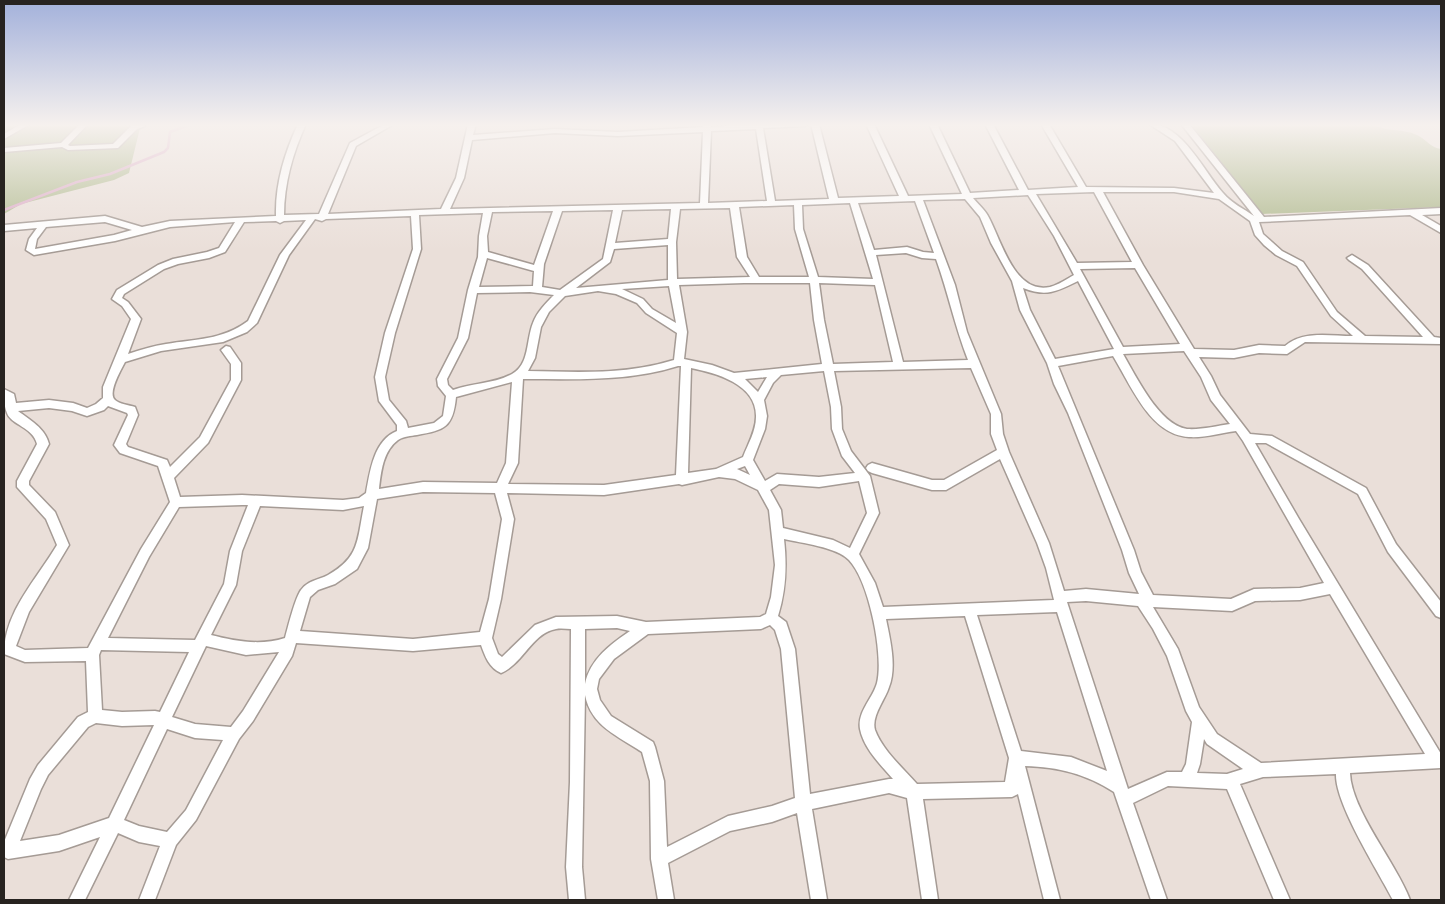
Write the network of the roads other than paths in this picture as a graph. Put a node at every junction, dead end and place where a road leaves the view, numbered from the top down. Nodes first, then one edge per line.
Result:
1 (287, 166) edge
2 (343, 166) edge
3 (463, 166) edge
4 (706, 166) edge
5 (765, 166) edge
6 (826, 166) edge
7 (890, 166) edge
8 (953, 166) edge
9 (1013, 166) edge
10 (1070, 166) edge
11 (1198, 166) edge
12 (1217, 166) edge
13 (1083, 189) junction
14 (1097, 189) junction
15 (1028, 193) junction
16 (967, 196) junction
17 (904, 197) junction
18 (1221, 197) junction
19 (918, 198) junction
20 (834, 200) junction
21 (852, 200) junction
22 (798, 202) junction
23 (770, 203) junction
24 (734, 205) junction
25 (676, 206) junction
26 (704, 206) junction
27 (618, 207) junction
28 (488, 210) junction
29 (558, 210) junction
30 (1441, 211) edge
31 (444, 213) junction
32 (1413, 213) junction
33 (415, 214) junction
34 (317, 218) junction
35 (280, 220) junction
36 (1257, 220) junction
37 (240, 221) junction
38 (43, 225) junction
39 (4, 228) edge
40 (142, 230) junction
41 (1441, 230) edge
42 (672, 242) junction
43 (610, 246) junction
44 (871, 253) junction
45 (483, 254) junction
46 (939, 256) junction
47 (1352, 258) dead end
48 (1138, 265) junction
49 (1074, 266) junction
50 (539, 269) junction
51 (1078, 277) junction
52 (814, 279) junction
53 (673, 281) junction
54 (757, 281) junction
55 (1017, 281) junction
56 (878, 282) junction
57 (598, 288) junction
58 (537, 289) junction
59 (473, 290) junction
60 (561, 292) junction
61 (1043, 292) junction
62 (1021, 299) junction
63 (682, 331) junction
64 (1363, 339) junction
65 (1436, 341) edge
66 (226, 350) dead end
67 (1190, 350) junction
68 (1118, 351) junction
69 (122, 359) junction
70 (682, 362) junction
71 (1052, 363) junction
72 (975, 364) junction
73 (899, 366) junction
74 (828, 367) junction
75 (778, 372) junction
76 (518, 375) junction
77 (733, 377) junction
78 (4, 393) edge
79 (451, 395) junction
80 (108, 399) junction
81 (759, 400) junction
82 (11, 408) junction
83 (1237, 427) junction
84 (404, 433) junction
85 (1247, 438) junction
86 (1003, 452) junction
87 (747, 460) junction
88 (868, 472) junction
89 (718, 473) junction
90 (169, 476) junction
91 (682, 480) junction
92 (500, 488) junction
93 (764, 488) junction
94 (372, 495) junction
95 (256, 501) junction
96 (176, 502) junction
97 (776, 532) junction
98 (853, 555) junction
99 (1334, 587) junction
100 (1144, 599) junction
101 (1061, 602) junction
102 (969, 610) junction
103 (1441, 612) edge
104 (877, 613) junction
105 (771, 618) junction
106 (578, 622) junction
107 (646, 628) junction
108 (484, 638) junction
109 (291, 640) junction
110 (201, 643) junction
111 (96, 648) junction
112 (6, 650) edge
113 (95, 716) junction
114 (163, 720) junction
115 (1199, 721) junction
116 (234, 734) junction
117 (1016, 758) junction
118 (1439, 761) edge
119 (1343, 767) junction
120 (1259, 771) junction
121 (1187, 779) junction
122 (1231, 782) junction
123 (914, 792) junction
124 (1122, 793) junction
125 (804, 803) junction
126 (114, 824) junction
127 (170, 840) junction
128 (6, 856) edge
129 (659, 859) junction
130 (77, 900) edge
131 (147, 900) edge
132 (577, 900) edge
133 (666, 900) edge
134 (819, 900) edge
135 (930, 900) edge
136 (1052, 900) edge
137 (1160, 900) edge
138 (1282, 900) edge
139 (1402, 900) edge

1 - 35 street
2 - 34 street
3 - 31 street
4 - 26 street
5 - 23 street
6 - 20 street
7 - 17 street
8 - 16 street
9 - 15 street
10 - 13 street
11 - 18 street
12 - 36 street
13 - 14 street
13 - 15 street
14 - 18 street
14 - 48 street
15 - 16 street
15 - 49 street
16 - 19 street
16 - 55 street
17 - 19 street
17 - 21 street
18 - 36 street
19 - 46 street
20 - 21 street
20 - 22 street
21 - 44 street
22 - 23 street
22 - 52 street
23 - 24 street
24 - 26 street
24 - 54 street
25 - 26 street
25 - 27 street
25 - 42 street
27 - 29 street
27 - 43 street
28 - 29 street
28 - 31 street
28 - 45 street
29 - 50 street
30 - 32 street
31 - 33 street
32 - 36 street
32 - 41 street
33 - 34 street
33 - 84 street
34 - 35 street
34 - 69 street
35 - 37 street
36 - 64 street
37 - 40 street
37 - 69 street
38 - 39 street
38 - 40 street
38 - 40 street
42 - 43 street
42 - 53 street
43 - 60 street
44 - 46 street
44 - 56 street
45 - 50 street
45 - 59 street
46 - 72 street
47 - 65 street
48 - 49 street
48 - 67 street
49 - 51 street
50 - 58 street
51 - 61 street
51 - 68 street
52 - 54 street
52 - 56 street
52 - 74 street
53 - 54 street
53 - 57 street
53 - 63 street
55 - 61 street
55 - 62 street
56 - 73 street
57 - 60 street
57 - 63 street
58 - 59 street
58 - 60 street
59 - 79 street
60 - 76 street
61 - 62 street
62 - 71 street
63 - 70 street
64 - 65 street
64 - 67 street
66 - 90 street
67 - 68 street
67 - 83 street
68 - 71 street
68 - 83 street
69 - 80 street
70 - 76 street
70 - 77 street
70 - 91 street
71 - 100 street
72 - 73 street
72 - 86 street
73 - 74 street
74 - 75 street
74 - 88 street
75 - 77 street
75 - 81 street
76 - 79 street
76 - 92 street
77 - 81 street
78 - 82 street
79 - 84 street
80 - 82 street
80 - 90 street
81 - 87 street
82 - 112 street
83 - 85 street
84 - 94 street
85 - 99 street
85 - 103 street
86 - 88 street
86 - 101 street
87 - 89 street
87 - 93 street
88 - 93 street
88 - 98 street
89 - 91 street
89 - 93 street
90 - 96 street
91 - 92 street
92 - 94 street
92 - 108 street
93 - 97 street
94 - 95 street
94 - 109 street
95 - 96 street
95 - 110 street
96 - 111 street
97 - 98 street
97 - 105 street
98 - 104 street
99 - 100 street
99 - 118 street
100 - 101 street
100 - 115 street
101 - 102 street
101 - 124 street
102 - 104 street
102 - 117 street
104 - 123 street
105 - 107 street
105 - 125 street
106 - 107 street
106 - 108 street
106 - 132 street
107 - 129 street
108 - 109 street
109 - 110 street
109 - 116 street
110 - 111 street
110 - 114 street
111 - 112 street
111 - 113 street
113 - 114 street
113 - 128 street
114 - 116 street
114 - 126 street
115 - 120 street
115 - 121 street
116 - 127 street
117 - 123 street
117 - 124 street
117 - 136 street
118 - 119 street
119 - 120 street
119 - 139 street
120 - 122 street
121 - 122 street
121 - 124 street
122 - 138 street
123 - 125 street
123 - 135 street
124 - 137 street
125 - 129 street
125 - 134 street
126 - 127 street
126 - 128 street
126 - 130 street
127 - 131 street
129 - 133 street

